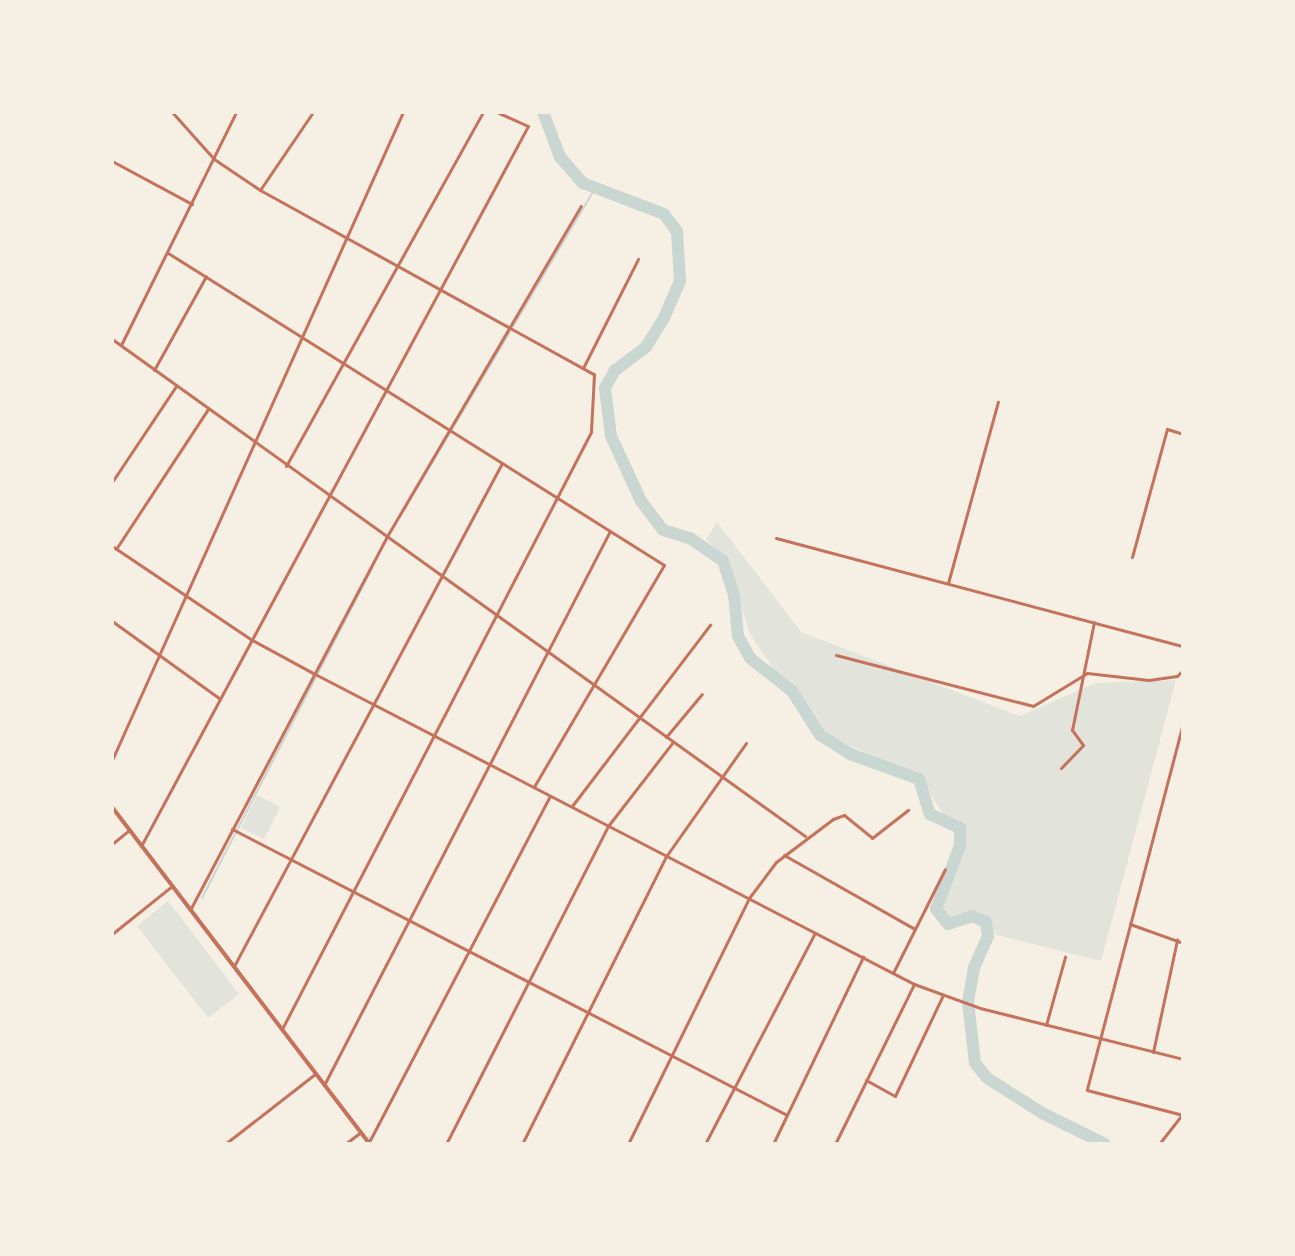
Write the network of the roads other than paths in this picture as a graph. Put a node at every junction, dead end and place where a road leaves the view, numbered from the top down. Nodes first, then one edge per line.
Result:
1 (172, 112) edge
2 (236, 112) edge
3 (313, 112) edge
4 (403, 112) edge
5 (483, 112) edge
6 (497, 112) edge
7 (214, 159) junction
8 (112, 161) edge
9 (260, 190) junction
10 (192, 204) junction
11 (581, 206) dead end
12 (346, 237) junction
13 (168, 253) junction
14 (638, 259) dead end
15 (397, 265) junction
16 (206, 276) junction
17 (441, 289) junction
18 (509, 326) junction
19 (301, 336) junction
20 (112, 339) edge
21 (121, 345) junction
22 (342, 362) junction
23 (584, 367) junction
24 (154, 370) junction
25 (176, 386) junction
26 (385, 390) junction
27 (998, 402) dead end
28 (208, 409) junction
29 (448, 429) junction
30 (1183, 434) edge
31 (254, 443) junction
32 (502, 463) junction
33 (286, 466) junction
34 (112, 482) edge
35 (327, 497) junction
36 (557, 497) junction
37 (610, 531) junction
38 (386, 538) junction
39 (776, 538) dead end
40 (114, 548) edge
41 (1132, 557) dead end
42 (442, 578) junction
43 (948, 584) junction
44 (186, 596) junction
45 (496, 616) junction
46 (112, 621) edge
47 (1094, 622) junction
48 (710, 625) dead end
49 (252, 640) junction
50 (1183, 646) edge
51 (548, 653) junction
52 (836, 655) dead end
53 (158, 657) junction
54 (1183, 670) edge
55 (313, 673) junction
56 (1087, 673) junction
57 (594, 686) junction
58 (702, 694) dead end
59 (220, 699) junction
60 (374, 705) junction
61 (639, 718) junction
62 (1183, 723) edge
63 (434, 736) junction
64 (666, 737) junction
65 (673, 742) junction
66 (746, 743) dead end
67 (112, 760) edge
68 (490, 764) junction
69 (1061, 768) dead end
70 (720, 776) junction
71 (534, 787) junction
72 (550, 796) junction
73 (571, 806) junction
74 (112, 807) edge
75 (908, 810) dead end
76 (608, 826) junction
77 (232, 829) junction
78 (129, 830) junction
79 (805, 836) junction
80 (112, 844) edge
81 (141, 846) junction
82 (667, 855) junction
83 (784, 855) junction
84 (291, 860) junction
85 (945, 869) dead end
86 (172, 886) junction
87 (353, 892) junction
88 (749, 898) junction
89 (190, 910) junction
90 (409, 921) junction
91 (1130, 924) junction
92 (915, 929) junction
93 (815, 933) junction
94 (112, 934) edge
95 (1177, 940) junction
96 (1183, 943) edge
97 (469, 951) junction
98 (863, 957) junction
99 (1065, 957) dead end
100 (234, 966) junction
101 (893, 973) junction
102 (528, 982) junction
103 (914, 984) junction
104 (943, 995) junction
105 (589, 1013) junction
106 (1046, 1025) junction
107 (282, 1029) junction
108 (1100, 1039) junction
109 (1153, 1052) junction
110 (671, 1056) junction
111 (1183, 1059) edge
112 (315, 1074) junction
113 (866, 1080) junction
114 (324, 1085) junction
115 (734, 1088) junction
116 (787, 1115) junction
117 (1182, 1115) edge
118 (361, 1132) junction
119 (370, 1143) edge
120 (225, 1144) edge
121 (345, 1144) edge
122 (446, 1144) edge
123 (522, 1144) edge
124 (628, 1144) edge
125 (705, 1144) edge
126 (773, 1144) edge
127 (835, 1144) edge
128 (1159, 1144) edge

1 - 7 street
2 - 7 street
3 - 9 street
4 - 12 street
5 - 15 street
6 - 17 street
7 - 9 street
7 - 10 street
8 - 10 street
9 - 12 street
10 - 13 street
11 - 18 street
12 - 15 street
12 - 19 street
13 - 16 street
13 - 21 street
14 - 23 street
15 - 17 street
15 - 22 street
16 - 19 street
16 - 24 street
17 - 18 street
17 - 26 street
18 - 23 street
18 - 29 street
19 - 22 street
19 - 31 street
20 - 21 street
21 - 24 street
22 - 26 street
22 - 33 street
23 - 36 street
24 - 25 street
25 - 28 street
25 - 34 street
26 - 29 street
26 - 35 street
27 - 43 street
28 - 31 street
28 - 40 street
29 - 32 street
29 - 38 street
30 - 41 street
31 - 33 street
31 - 44 street
32 - 36 street
32 - 42 street
33 - 35 street
35 - 38 street
35 - 49 street
36 - 37 street
36 - 45 street
37 - 51 street
37 - 57 street
38 - 42 street
38 - 55 street
39 - 43 street
40 - 44 street
42 - 45 street
42 - 60 street
43 - 47 street
44 - 49 street
44 - 53 street
45 - 51 street
45 - 63 street
46 - 53 street
47 - 50 street
47 - 56 street
48 - 61 street
49 - 55 street
49 - 59 street
51 - 57 street
51 - 68 street
52 - 56 street
53 - 59 street
53 - 67 street
54 - 56 street
55 - 60 street
55 - 77 street
56 - 69 street
57 - 61 street
57 - 71 street
58 - 64 street
59 - 81 street
60 - 63 street
60 - 84 street
61 - 64 street
61 - 73 street
62 - 91 street
63 - 68 street
63 - 87 street
64 - 65 street
65 - 70 street
65 - 76 street
66 - 70 street
68 - 71 street
68 - 90 street
70 - 79 street
70 - 82 street
71 - 72 street
72 - 73 street
72 - 97 street
73 - 76 street
74 - 78 street
75 - 79 street
76 - 82 street
76 - 102 street
77 - 84 street
77 - 89 street
78 - 80 street
78 - 81 street
79 - 83 street
81 - 86 street
82 - 88 street
82 - 105 street
83 - 88 street
83 - 92 street
84 - 87 street
84 - 100 street
85 - 92 street
86 - 89 street
86 - 94 street
87 - 90 street
87 - 107 street
88 - 93 street
88 - 110 street
89 - 100 street
90 - 97 street
90 - 114 street
91 - 95 street
91 - 108 street
92 - 101 street
93 - 98 street
93 - 115 street
95 - 96 street
95 - 109 street
97 - 102 street
97 - 119 street
98 - 101 street
98 - 116 street
99 - 106 street
100 - 107 street
101 - 103 street
102 - 105 street
102 - 122 street
103 - 104 street
103 - 113 street
104 - 106 street
104 - 113 street
105 - 110 street
105 - 123 street
106 - 108 street
107 - 112 street
108 - 109 street
108 - 117 street
109 - 111 street
110 - 115 street
110 - 124 street
112 - 114 street
112 - 120 street
113 - 127 street
114 - 118 street
115 - 116 street
115 - 125 street
116 - 126 street
117 - 128 street
118 - 119 street
118 - 121 street

